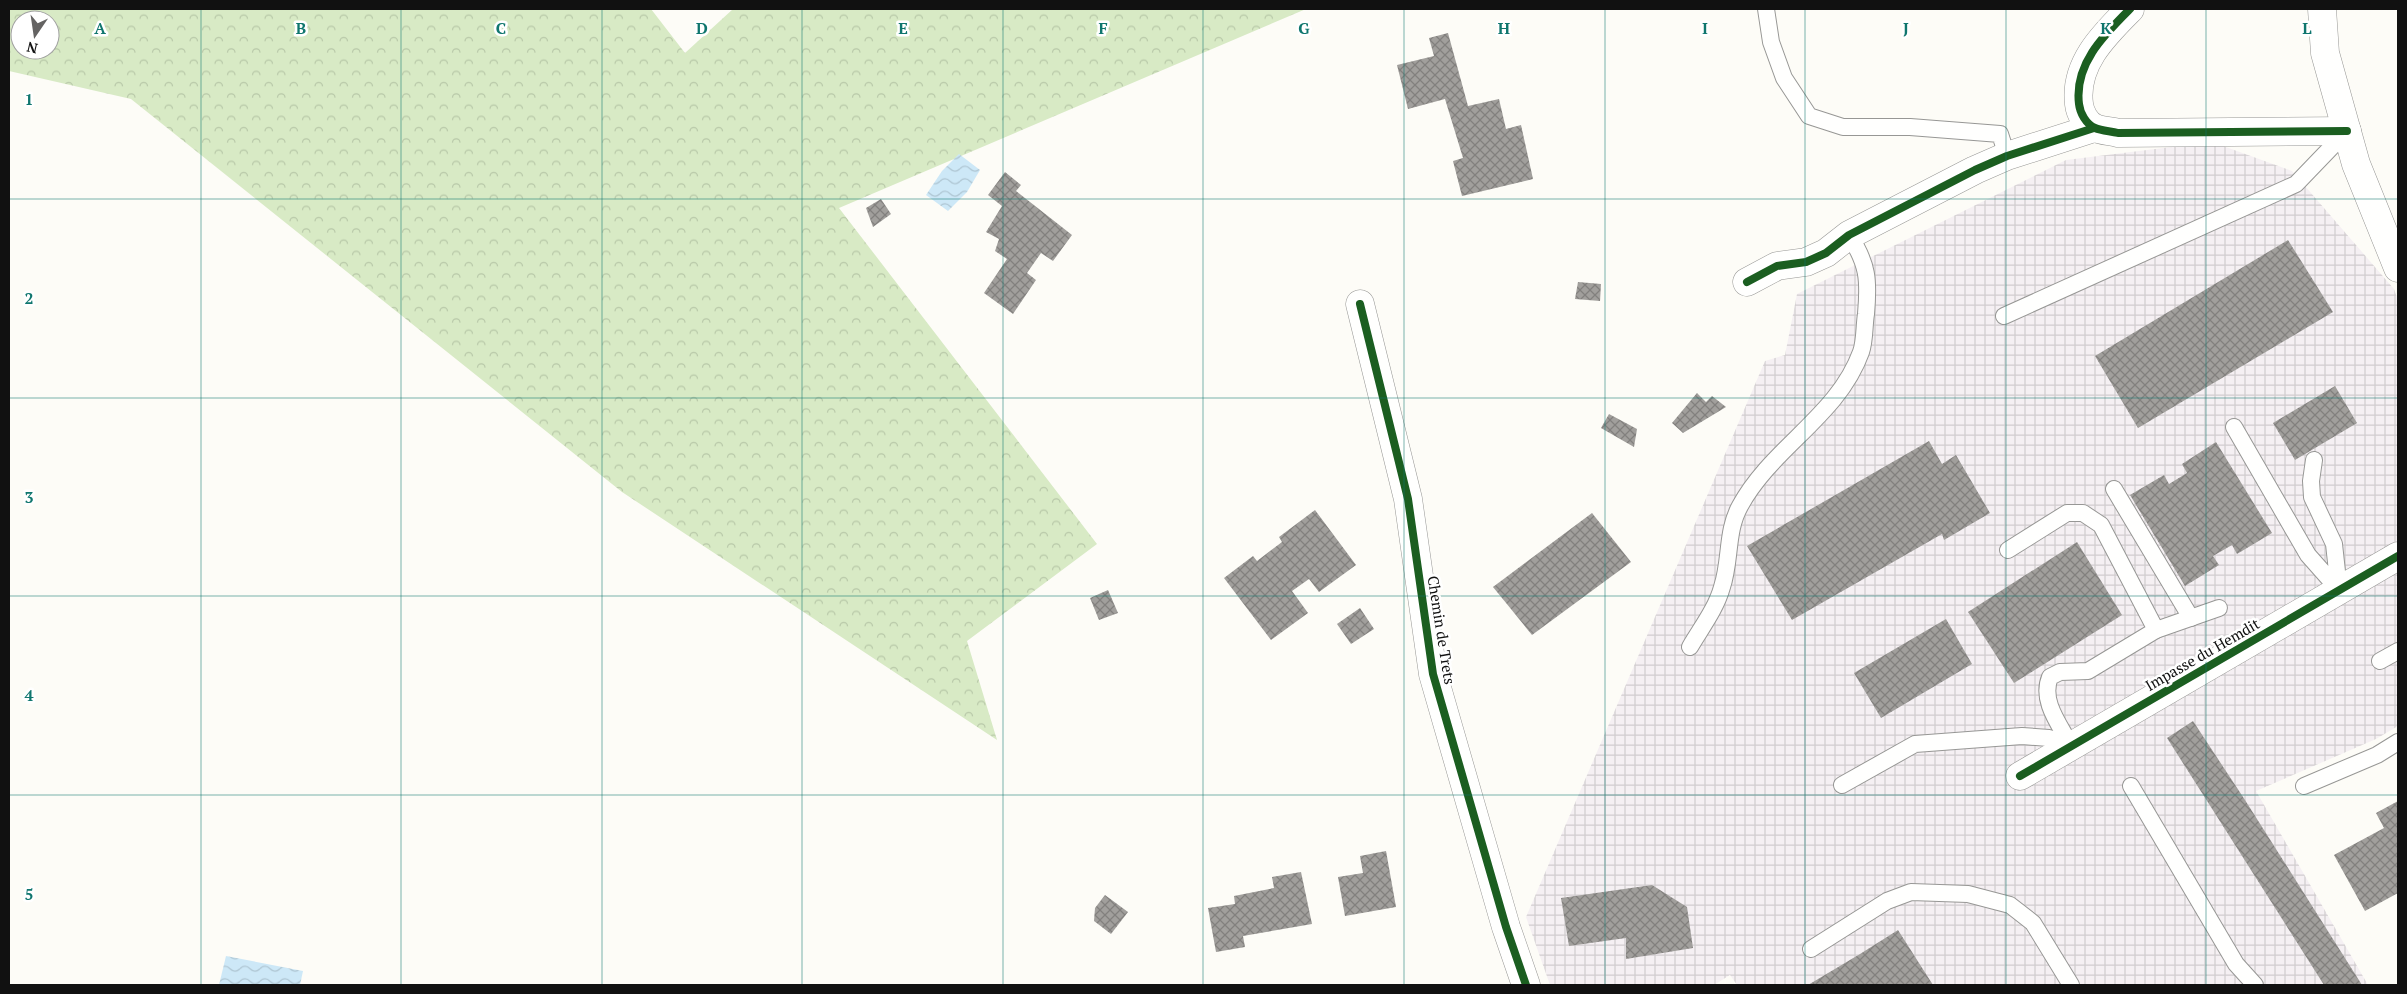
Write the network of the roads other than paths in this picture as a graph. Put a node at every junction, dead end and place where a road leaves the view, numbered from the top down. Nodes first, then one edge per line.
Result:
1 (1766, 9) edge
2 (2130, 9) edge
3 (2322, 9) edge
4 (2094, 128) junction
5 (2347, 131) junction
6 (2007, 156) junction
7 (1849, 235) junction
8 (2398, 268) edge
9 (1747, 282) dead end
10 (1360, 304) dead end
11 (2004, 316) dead end
12 (2234, 427) dead end
13 (2314, 460) dead end
14 (2114, 489) dead end
15 (2008, 550) dead end
16 (2398, 556) edge
17 (2339, 590) junction
18 (2219, 608) dead end
19 (2191, 618) junction
20 (2156, 630) junction
21 (1690, 647) dead end
22 (2398, 651) edge
23 (2380, 661) dead end
24 (2398, 742) edge
25 (2071, 746) junction
26 (2020, 776) dead end
27 (1842, 785) dead end
28 (2131, 786) dead end
29 (2304, 786) dead end
30 (1811, 949) dead end
31 (1526, 985) edge
32 (2071, 985) edge
33 (2255, 985) edge

1 - 6 lane
2 - 4 street
3 - 5 street
4 - 5 street
4 - 6 street
5 - 8 street
5 - 11 lane
6 - 7 street
7 - 9 street
7 - 21 lane
10 - 31 street, Chemin de Trets
12 - 17 lane
13 - 17 lane
14 - 19 lane
15 - 20 lane
16 - 17 street, Impasse du Hemdit
17 - 25 street, Impasse du Hemdit
18 - 19 lane
19 - 20 lane
20 - 25 lane
22 - 23 lane
24 - 29 lane
25 - 26 street, Impasse du Hemdit
25 - 27 lane
28 - 33 lane
30 - 32 lane

